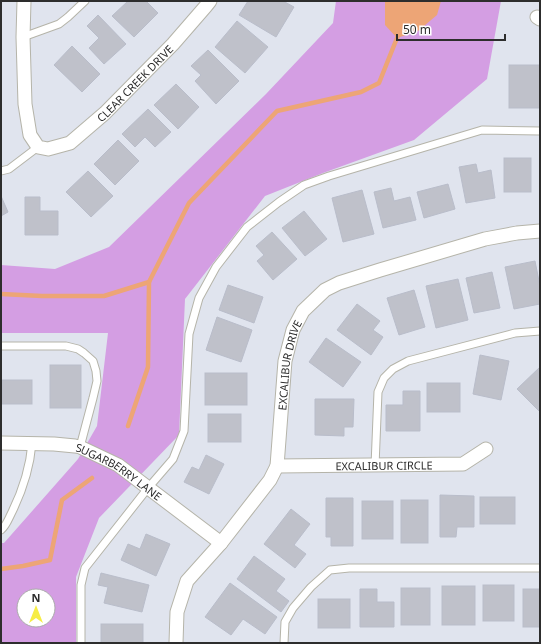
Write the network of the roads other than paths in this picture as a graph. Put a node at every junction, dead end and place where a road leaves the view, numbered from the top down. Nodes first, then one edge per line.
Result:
1 (24, 1) edge
2 (85, 1) edge
3 (210, 1) edge
4 (23, 38) junction
5 (540, 131) edge
6 (43, 148) junction
7 (1, 171) edge
8 (540, 231) edge
9 (540, 331) edge
10 (1, 346) edge
11 (1, 443) edge
12 (32, 443) junction
13 (80, 448) junction
14 (486, 449) dead end
15 (277, 466) junction
16 (375, 466) junction
17 (148, 488) junction
18 (1, 530) edge
19 (221, 543) junction
20 (540, 568) edge
21 (81, 643) edge
22 (176, 643) edge
23 (284, 643) edge

1 - 4 street
2 - 4 lane
3 - 6 street, CLEAR CREEK DRIVE
4 - 6 street
5 - 17 lane
6 - 7 lane
8 - 15 street, EXCALIBUR DRIVE
9 - 16 lane
10 - 13 lane
11 - 12 street, SUGARBERRY LANE
12 - 13 street, SUGARBERRY LANE
12 - 18 lane
13 - 17 street, SUGARBERRY LANE
14 - 16 street, EXCALIBUR CIRCLE
15 - 16 street, EXCALIBUR CIRCLE
15 - 19 street, EXCALIBUR DRIVE
17 - 19 street, SUGARBERRY LANE
17 - 21 lane
19 - 22 street, EXCALIBUR DRIVE
20 - 23 lane

